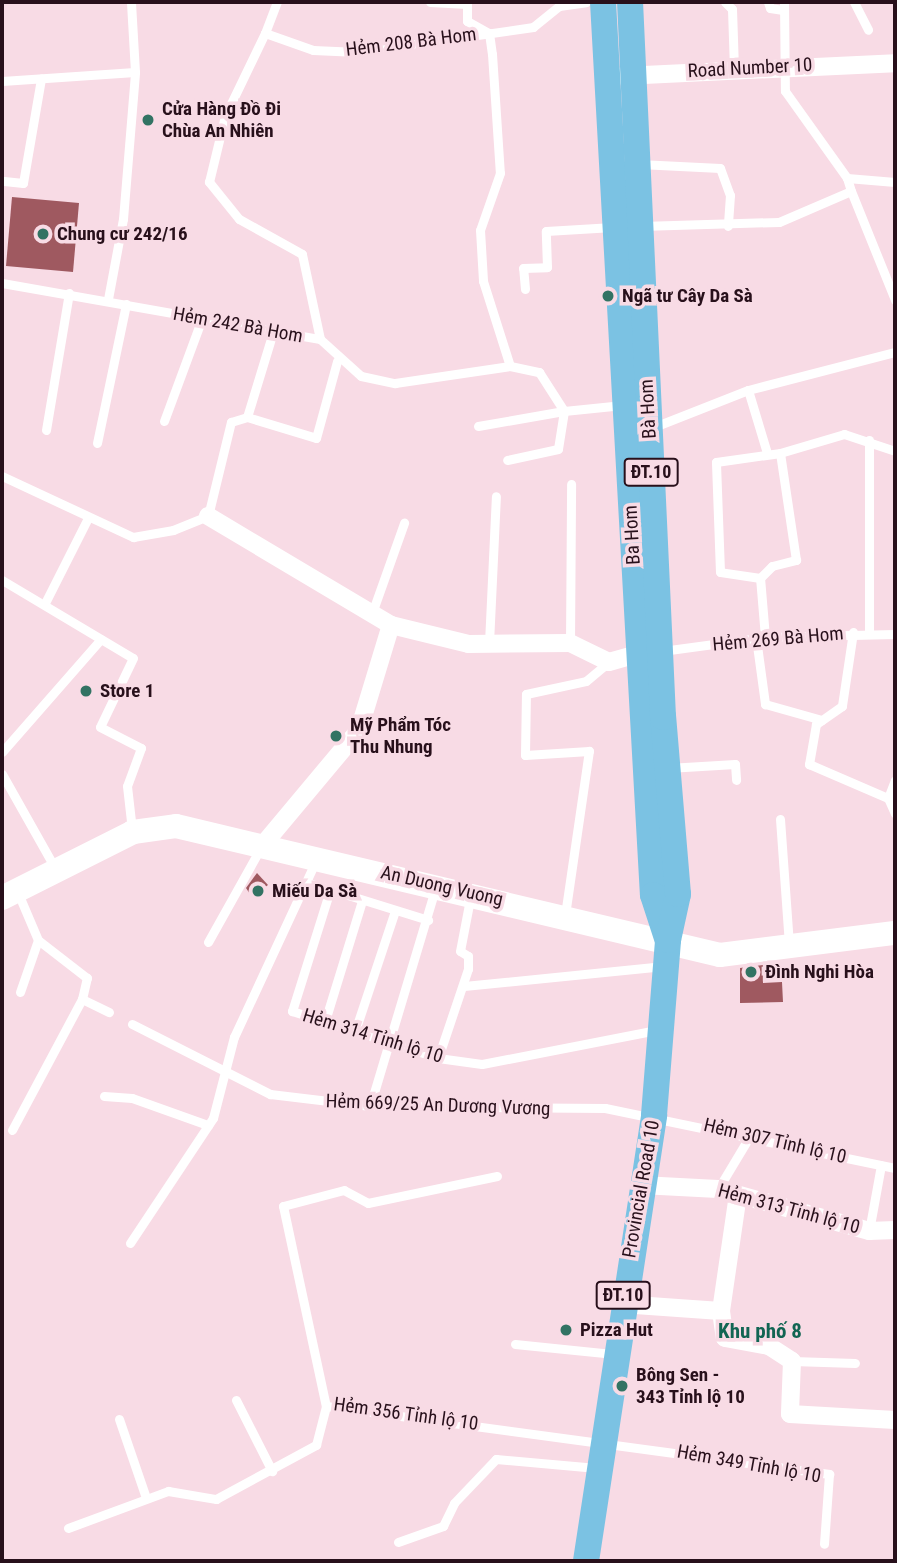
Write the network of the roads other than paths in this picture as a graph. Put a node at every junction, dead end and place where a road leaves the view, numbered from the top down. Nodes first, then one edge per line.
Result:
1 (131, 2) edge
2 (277, 2) edge
3 (430, 2) edge
4 (586, 2) edge
5 (603, 2) edge
6 (630, 2) edge
7 (724, 2) edge
8 (768, 2) edge
9 (854, 2) edge
10 (467, 3) edge
11 (558, 4) edge
12 (783, 6) edge
13 (868, 30) dead end
14 (265, 33) junction
15 (489, 33) junction
16 (895, 63) edge
17 (784, 64) junction
18 (734, 68) junction
19 (135, 72) junction
20 (634, 75) junction
21 (606, 77) junction
22 (41, 79) junction
23 (2, 81) edge
24 (638, 163) junction
25 (847, 178) junction
26 (3, 181) edge
27 (895, 183) edge
28 (851, 191) junction
29 (2, 192) edge
30 (627, 226) junction
31 (728, 226) junction
32 (2, 283) edge
33 (525, 289) dead end
34 (69, 293) junction
35 (108, 299) junction
36 (895, 300) edge
37 (126, 304) junction
38 (202, 318) junction
39 (272, 335) junction
40 (320, 339) junction
41 (895, 352) edge
42 (337, 361) junction
43 (510, 366) junction
44 (748, 390) junction
45 (625, 405) junction
46 (564, 411) junction
47 (247, 417) junction
48 (164, 421) dead end
49 (478, 426) dead end
50 (649, 429) junction
51 (46, 430) dead end
52 (869, 440) junction
53 (97, 443) dead end
54 (895, 451) edge
55 (767, 453) junction
56 (780, 453) junction
57 (507, 460) dead end
58 (2, 476) edge
59 (571, 484) dead end
60 (496, 496) dead end
61 (208, 516) junction
62 (87, 520) junction
63 (404, 523) dead end
64 (760, 578) junction
65 (2, 580) edge
66 (46, 601) junction
67 (372, 614) junction
68 (391, 625) junction
69 (869, 630) junction
70 (853, 632) junction
71 (895, 634) edge
72 (761, 638) junction
73 (101, 639) junction
74 (489, 643) junction
75 (570, 643) junction
76 (650, 651) junction
77 (609, 662) junction
78 (822, 720) junction
79 (2, 752) edge
80 (667, 769) junction
81 (2, 774) edge
82 (736, 780) dead end
83 (895, 780) edge
84 (888, 798) junction
85 (895, 814) edge
86 (780, 819) dead end
87 (132, 832) junction
88 (262, 846) junction
89 (317, 858) junction
90 (56, 870) junction
91 (306, 881) junction
92 (436, 886) junction
93 (330, 890) junction
94 (471, 892) junction
95 (10, 895) edge
96 (362, 901) junction
97 (395, 911) junction
98 (565, 915) junction
99 (428, 920) junction
100 (895, 933) edge
101 (38, 940) junction
102 (668, 940) junction
103 (208, 942) dead end
104 (789, 946) junction
105 (666, 966) junction
106 (464, 986) junction
107 (20, 992) dead end
108 (82, 999) junction
109 (109, 1012) dead end
110 (325, 1021) junction
111 (132, 1024) dead end
112 (662, 1029) junction
113 (355, 1031) junction
114 (386, 1044) junction
115 (438, 1058) junction
116 (227, 1071) junction
117 (104, 1096) dead end
118 (370, 1106) junction
119 (654, 1115) junction
120 (208, 1125) junction
121 (12, 1130) dead end
122 (751, 1134) junction
123 (881, 1165) junction
124 (895, 1168) edge
125 (497, 1176) dead end
126 (641, 1185) junction
127 (718, 1189) junction
128 (738, 1195) junction
129 (895, 1230) edge
130 (869, 1231) junction
131 (130, 1243) dead end
132 (621, 1304) junction
133 (721, 1311) junction
134 (516, 1344) dead end
135 (614, 1354) junction
136 (792, 1361) junction
137 (855, 1363) dead end
138 (236, 1400) dead end
139 (326, 1406) junction
140 (119, 1419) dead end
141 (895, 1420) edge
142 (602, 1440) junction
143 (599, 1468) junction
144 (272, 1471) junction
145 (146, 1498) junction
146 (68, 1528) dead end
147 (398, 1542) dead end
148 (824, 1544) dead end
149 (586, 1561) edge

1 - 19 lane
2 - 14 lane
3 - 10 lane
4 - 11 lane, Hẻm 208 Bà Hom
5 - 21 main road, Ba Hom / ĐT.10
6 - 20 main road, Bà Hom / ĐT.10
7 - 18 lane
8 - 12 lane
9 - 13 lane
10 - 15 lane
11 - 15 lane, Hẻm 208 Bà Hom
12 - 17 lane
14 - 15 lane, Hẻm 208 Bà Hom
14 - 40 lane
15 - 43 lane
16 - 17 street, Road Number 10
17 - 18 street, Road Number 10
17 - 25 lane
18 - 20 street, Road Number 10
19 - 22 lane
19 - 35 lane
20 - 21 street, Road Number 10
20 - 24 main road, Bà Hom / ĐT.10
21 - 30 main road, Ba Hom / ĐT.10
22 - 23 lane
22 - 26 lane
24 - 30 main road, Bà Hom / ĐT.10
24 - 31 lane
25 - 27 lane
25 - 28 lane
26 - 29 lane
28 - 31 lane
28 - 36 lane
30 - 31 lane
30 - 33 lane
30 - 45 main road, Ba Hom / ĐT.10
30 - 50 main road, Bà Hom / ĐT.10
32 - 34 lane, Hẻm 242 Bà Hom
34 - 35 lane, Hẻm 242 Bà Hom
34 - 51 lane
35 - 37 lane, Hẻm 242 Bà Hom
37 - 38 lane, Hẻm 242 Bà Hom
37 - 53 lane
38 - 39 lane, Hẻm 242 Bà Hom
38 - 48 lane
39 - 40 lane, Hẻm 242 Bà Hom
39 - 47 lane
40 - 42 lane, Hẻm 242 Bà Hom
41 - 44 lane
42 - 43 lane, Hẻm 242 Bà Hom
42 - 47 lane
43 - 46 lane, Hẻm 242 Bà Hom
44 - 50 lane
44 - 55 lane
45 - 46 lane
45 - 76 main road, Ba Hom / ĐT.10
46 - 49 lane
46 - 57 lane
47 - 61 lane
50 - 76 main road, Bà Hom / ĐT.10
52 - 54 lane
52 - 56 lane
52 - 69 lane
55 - 56 lane
55 - 64 lane
56 - 64 lane
58 - 62 lane
59 - 75 lane
60 - 74 lane
61 - 62 lane
61 - 67 street
62 - 66 lane
63 - 67 lane
64 - 72 lane
65 - 66 lane
66 - 73 lane
67 - 68 street
68 - 74 street
68 - 88 street
69 - 70 lane, Hẻm 269 Bà Hom
69 - 71 lane, Hẻm 269 Bà Hom
70 - 72 lane, Hẻm 269 Bà Hom
70 - 78 lane
72 - 76 lane, Hẻm 269 Bà Hom
72 - 78 lane
73 - 79 lane
73 - 87 lane
74 - 75 street
75 - 77 street
76 - 77 street
76 - 80 main road, Bà Hom / ĐT.10
76 - 102 main road, Ba Hom / ĐT.10
77 - 98 lane
78 - 84 lane
80 - 82 lane
80 - 102 main road, Bà Hom / ĐT.10
81 - 90 lane
83 - 84 lane
84 - 85 lane
86 - 104 lane
87 - 88 main road, An Duong Vuong
87 - 90 main road, An Duong Vuong
88 - 89 main road, An Duong Vuong
88 - 103 lane
89 - 91 lane
89 - 92 main road, An Duong Vuong
90 - 95 main road, An Duong Vuong
91 - 93 lane
91 - 116 lane
92 - 94 main road, An Duong Vuong
92 - 99 lane
93 - 96 lane
93 - 110 lane, Hẻm 314 Tỉnh lộ 10
94 - 98 main road, An Duong Vuong
94 - 106 lane
95 - 101 lane
96 - 97 lane
96 - 110 lane
97 - 99 lane
97 - 113 lane
98 - 102 main road, An Duong Vuong
99 - 114 lane
100 - 104 main road, An Duong Vuong
101 - 107 lane
101 - 108 lane
102 - 104 main road, An Duong Vuong
102 - 105 main road, Provincial Road 10 / ĐT.10
105 - 106 lane
105 - 112 main road, Provincial Road 10 / ĐT.10
106 - 115 lane
108 - 109 lane
108 - 121 lane
110 - 113 lane, Hẻm 314 Tỉnh lộ 10
111 - 116 lane, Hẻm 669/25 An Dương Vương
112 - 115 lane, Hẻm 314 Tỉnh lộ 10
112 - 119 main road, Provincial Road 10 / ĐT.10
113 - 114 lane, Hẻm 314 Tỉnh lộ 10
114 - 115 lane, Hẻm 314 Tỉnh lộ 10
114 - 118 lane
116 - 118 lane, Hẻm 669/25 An Dương Vương
116 - 120 lane
117 - 120 lane
118 - 119 lane, Hẻm 669/25 An Dương Vương
119 - 122 lane, Hẻm 307 Tỉnh lộ 10
119 - 126 main road, Provincial Road 10 / ĐT.10
120 - 131 lane
122 - 123 lane, Hẻm 307 Tỉnh lộ 10
122 - 127 lane
123 - 124 lane, Hẻm 307 Tỉnh lộ 10
123 - 130 lane
125 - 139 lane, Hẻm 356 Tỉnh lộ 10
126 - 127 street, Hẻm 313 Tỉnh lộ 10
126 - 132 main road, Provincial Road 10 / ĐT.10
127 - 128 street, Hẻm 313 Tỉnh lộ 10
128 - 130 street, Hẻm 313 Tỉnh lộ 10
128 - 133 street
129 - 130 street, Hẻm 313 Tỉnh lộ 10
132 - 133 street
132 - 135 main road, Provincial Road 10 / ĐT.10
133 - 136 street
134 - 135 lane
135 - 142 main road, Provincial Road 10 / ĐT.10
136 - 137 lane
136 - 141 street
138 - 144 lane
139 - 142 lane, Hẻm 356 Tỉnh lộ 10
139 - 144 lane
140 - 145 lane
142 - 143 main road, Provincial Road 10 / ĐT.10
142 - 148 lane, Hẻm 349 Tỉnh lộ 10
143 - 147 lane
143 - 149 main road, Provincial Road 10 / ĐT.10
144 - 145 lane
145 - 146 lane

